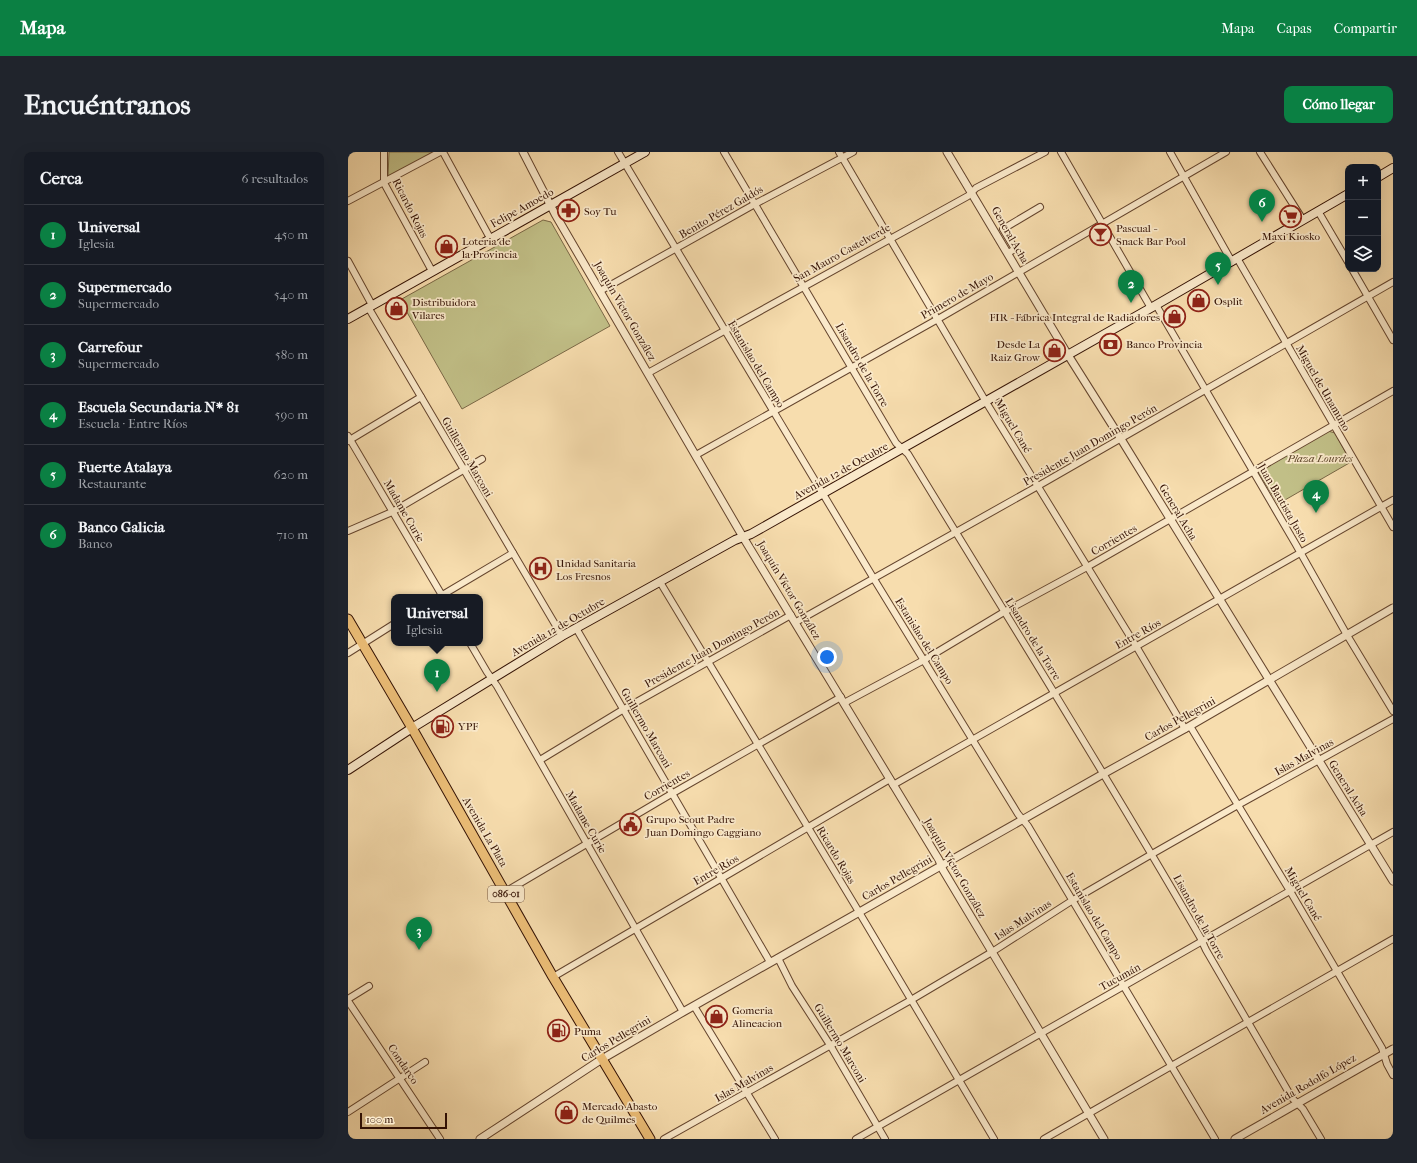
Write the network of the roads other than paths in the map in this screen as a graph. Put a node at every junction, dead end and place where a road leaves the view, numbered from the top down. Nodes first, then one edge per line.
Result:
1 (384, 152) edge
2 (442, 152) edge
3 (522, 152) edge
4 (618, 152) edge
5 (645, 152) edge
6 (724, 152) edge
7 (853, 152) edge
8 (947, 152) edge
9 (1045, 152) edge
10 (1061, 152) edge
11 (1170, 152) edge
12 (1226, 152) edge
13 (1260, 152) edge
14 (841, 155) edge
15 (624, 164) junction
16 (1393, 168) edge
17 (1381, 175) edge
18 (1184, 176) junction
19 (384, 183) junction
20 (972, 192) junction
21 (1345, 196) edge
22 (348, 202) edge
23 (755, 204) junction
24 (550, 205) junction
25 (1040, 207) dead end
26 (1318, 211) junction
27 (1303, 220) junction
28 (1103, 223) junction
29 (490, 238) junction
30 (890, 238) junction
31 (675, 249) junction
32 (1008, 254) junction
33 (1345, 257) edge
34 (1234, 260) junction
35 (348, 261) edge
36 (432, 271) junction
37 (1018, 271) junction
38 (1354, 272) edge
39 (1393, 282) edge
40 (804, 286) junction
41 (600, 291) junction
42 (1368, 296) junction
43 (370, 306) junction
44 (1154, 307) junction
45 (348, 318) edge
46 (938, 319) junction
47 (724, 330) junction
48 (1393, 340) edge
49 (1286, 343) junction
50 (1068, 355) junction
51 (852, 368) junction
52 (648, 373) junction
53 (1205, 390) junction
54 (1393, 391) edge
55 (421, 397) junction
56 (986, 402) junction
57 (773, 411) junction
58 (1333, 425) junction
59 (349, 439) edge
60 (1121, 439) junction
61 (903, 449) junction
62 (696, 455) junction
63 (482, 459) dead end
64 (464, 470) junction
65 (1253, 471) junction
66 (1038, 486) junction
67 (822, 494) junction
68 (1393, 500) edge
69 (1382, 506) junction
70 (392, 512) junction
71 (1170, 519) junction
72 (1393, 527) edge
73 (348, 531) edge
74 (956, 532) junction
75 (743, 537) junction
76 (513, 553) junction
77 (1300, 553) junction
78 (1087, 567) junction
79 (874, 579) junction
80 (660, 582) junction
81 (440, 594) edge
82 (444, 594) edge
83 (1219, 599) junction
84 (1393, 608) edge
85 (1004, 612) junction
86 (791, 615) junction
87 (348, 619) edge
88 (796, 622) junction
89 (391, 626) edge
90 (576, 628) junction
91 (1347, 635) junction
92 (562, 636) junction
93 (362, 644) junction
94 (472, 646) edge
95 (1136, 646) junction
96 (348, 653) edge
97 (924, 660) junction
98 (708, 662) junction
99 (492, 679) junction
100 (1268, 681) junction
101 (1054, 692) junction
102 (842, 700) junction
103 (624, 710) junction
104 (1393, 711) edge
105 (1393, 719) edge
106 (1187, 727) junction
107 (412, 728) junction
108 (973, 739) junction
109 (757, 745) junction
110 (540, 760) junction
111 (1318, 761) junction
112 (348, 770) edge
113 (1103, 774) junction
114 (891, 782) junction
115 (673, 793) junction
116 (1238, 805) junction
117 (1024, 820) junction
118 (807, 828) junction
119 (1393, 832) edge
120 (587, 844) junction
121 (1371, 845) junction
122 (1152, 854) junction
123 (941, 866) junction
124 (722, 878) junction
125 (1393, 881) edge
126 (1290, 891) junction
127 (505, 892) junction
128 (1073, 900) junction
129 (859, 912) junction
130 (636, 928) junction
131 (1393, 939) edge
132 (1202, 942) junction
133 (992, 952) junction
134 (778, 958) junction
135 (770, 962) junction
136 (1338, 972) junction
137 (553, 976) junction
138 (369, 986) dead end
139 (1125, 986) junction
140 (348, 1000) edge
141 (911, 1000) junction
142 (694, 1006) junction
143 (683, 1012) junction
144 (1249, 1023) junction
145 (1041, 1033) junction
146 (830, 1045) junction
147 (1393, 1049) edge
148 (1384, 1054) junction
149 (602, 1060) junction
150 (425, 1062) dead end
151 (1172, 1066) junction
152 (1393, 1075) edge
153 (400, 1078) junction
154 (958, 1080) junction
155 (747, 1093) junction
156 (1297, 1103) junction
157 (348, 1112) edge
158 (1088, 1113) junction
159 (878, 1127) junction
160 (440, 1139) edge
161 (480, 1139) edge
162 (650, 1139) edge
163 (664, 1139) edge
164 (775, 1139) edge
165 (856, 1139) edge
166 (885, 1139) edge
167 (994, 1139) edge
168 (1044, 1139) edge
169 (1104, 1139) edge
170 (1215, 1139) edge
171 (1235, 1139) edge
172 (1321, 1139) edge

1 - 19 street, Ricardo Rojas
2 - 19 street
2 - 29 street
3 - 24 street, Joaquín Víctor González
4 - 15 street, Estanislao del Campo
5 - 15 main road, Felipe Amoedo
6 - 23 street, Lisandro de la Torre
7 - 14 street, Benito Pérez Galdós
8 - 20 street, General Acha
9 - 20 street, San Mauro Castelverde
10 - 28 street, Juan Bautista Justo
11 - 18 street, Miguel de Unamuno
12 - 18 street, Primero de Mayo
13 - 27 street
14 - 23 street, Benito Pérez Galdós
14 - 30 street, Miguel Cané
15 - 24 main road, Felipe Amoedo
15 - 31 street, Estanislao del Campo
16 - 17 main road
18 - 28 street, Primero de Mayo
18 - 34 street, Miguel de Unamuno
19 - 22 street
19 - 36 street, Ricardo Rojas
20 - 30 street, San Mauro Castelverde
20 - 32 street, General Acha
21 - 26 main road, Avenida 12 de Octubre
23 - 31 street, Benito Pérez Galdós
23 - 40 street, Lisandro de la Torre
24 - 29 main road, Felipe Amoedo
24 - 41 street, Joaquín Víctor González
25 - 32 street
26 - 27 main road, Avenida 12 de Octubre
26 - 33 street
27 - 34 main road, Avenida 12 de Octubre
28 - 37 street, Primero de Mayo
28 - 44 street, Juan Bautista Justo
29 - 36 main road, Felipe Amoedo
30 - 40 street, San Mauro Castelverde
30 - 46 street, Miguel Cané
31 - 41 street, Benito Pérez Galdós
31 - 47 street, Estanislao del Campo
32 - 37 street, General Acha
34 - 44 main road, Avenida 12 de Octubre
34 - 49 street, Miguel de Unamuno
35 - 43 street, Guillermo Marconi
36 - 43 main road, Felipe Amoedo
37 - 46 street, Primero de Mayo
37 - 50 street, General Acha
38 - 42 street
39 - 42 street, Presidente Juan Domingo Perón
40 - 47 street, San Mauro Castelverde
40 - 51 street, Lisandro de la Torre
41 - 52 street, Joaquín Víctor González
42 - 48 street
42 - 49 street, Presidente Juan Domingo Perón
43 - 45 main road, Felipe Amoedo
43 - 55 street, Guillermo Marconi
44 - 50 main road, Avenida 12 de Octubre
44 - 53 street, Juan Bautista Justo
46 - 51 street, Primero de Mayo
46 - 56 street, Miguel Cané
47 - 52 street, San Mauro Castelverde
47 - 57 street, Estanislao del Campo
49 - 53 street, Presidente Juan Domingo Perón
49 - 58 street, Miguel de Unamuno
50 - 56 main road, Avenida 12 de Octubre
50 - 60 street, General Acha
51 - 57 street, Primero de Mayo
51 - 61 street, Lisandro de la Torre
52 - 62 street, Joaquín Víctor González
53 - 60 street, Presidente Juan Domingo Perón
53 - 65 street, Juan Bautista Justo
54 - 58 street, Corrientes
55 - 59 street
55 - 64 street, Guillermo Marconi
56 - 61 main road, Avenida 12 de Octubre
56 - 66 street, Miguel Cané
57 - 62 street, Primero de Mayo
57 - 67 street, Estanislao del Campo
58 - 65 street, Corrientes
58 - 69 street, Miguel de Unamuno
59 - 70 street, Madame Curie
60 - 66 street, Presidente Juan Domingo Perón
60 - 71 street, General Acha
61 - 67 main road, Avenida 12 de Octubre
61 - 74 street, Lisandro de la Torre
62 - 75 street, Joaquín Víctor González
63 - 64 street
64 - 70 street
64 - 76 street, Guillermo Marconi
65 - 71 street, Corrientes
65 - 77 street, Juan Bautista Justo
66 - 74 street, Presidente Juan Domingo Perón
66 - 78 street, Miguel Cané
67 - 75 main road, Avenida 12 de Octubre
67 - 79 street, Estanislao del Campo
68 - 69 street, Entre Ríos
69 - 72 street, Miguel de Unamuno
69 - 77 street, Entre Ríos
70 - 73 street
70 - 81 street, Madame Curie
71 - 78 street, Corrientes
71 - 83 street, General Acha
74 - 79 street, Presidente Juan Domingo Perón
74 - 85 street, Lisandro de la Torre
75 - 80 main road, Avenida 12 de Octubre
75 - 86 street, Joaquín Víctor González
76 - 82 street
76 - 92 street, Guillermo Marconi
77 - 83 street, Entre Ríos
77 - 91 street, Juan Bautista Justo
78 - 85 street, Corrientes
78 - 95 street, Miguel Cané
79 - 88 street, Presidente Juan Domingo Perón
79 - 97 street, Estanislao del Campo
80 - 90 main road, Avenida 12 de Octubre
80 - 98 street, Ricardo Rojas
83 - 95 street, Entre Ríos
83 - 100 street, General Acha
84 - 91 street, Carlos Pellegrini
85 - 97 street, Corrientes
85 - 101 street, Lisandro de la Torre
86 - 88 street, Joaquín Víctor González
86 - 98 street, Presidente Juan Domingo Perón
87 - 93 main road, Avenida La Plata / 086-01
88 - 102 street, Joaquín Víctor González
89 - 93 street
90 - 92 main road, Avenida 12 de Octubre
90 - 103 street, Guillermo Marconi
91 - 100 street, Carlos Pellegrini
91 - 104 street, Juan Bautista Justo
92 - 99 main road, Avenida 12 de Octubre
93 - 96 street
93 - 107 main road, Avenida La Plata / 086-01
94 - 99 street, Madame Curie
95 - 101 street, Entre Ríos
95 - 106 street, Miguel Cané
97 - 102 street, Corrientes
97 - 108 street, Estanislao del Campo
98 - 103 street, Presidente Juan Domingo Perón
98 - 109 street, Ricardo Rojas
99 - 107 main road, Avenida 12 de Octubre
99 - 110 street, Madame Curie
100 - 106 street, Carlos Pellegrini
100 - 111 street, General Acha
101 - 108 street, Entre Ríos
101 - 113 street, Lisandro de la Torre
102 - 109 street, Corrientes
102 - 114 street, Joaquín Víctor González
103 - 110 street, Presidente Juan Domingo Perón
103 - 115 street, Guillermo Marconi
105 - 111 street, Islas Malvinas
106 - 113 street, Carlos Pellegrini
106 - 116 street, Miguel Cané
107 - 112 main road, Avenida 12 de Octubre
107 - 127 main road, Avenida La Plata / 086-01
108 - 114 street, Entre Ríos
108 - 117 street, Estanislao del Campo
109 - 115 street, Corrientes
109 - 118 street, Ricardo Rojas
110 - 120 street, Madame Curie
111 - 116 street, Islas Malvinas
111 - 121 street, General Acha
113 - 117 street, Carlos Pellegrini
113 - 122 street, Lisandro de la Torre
114 - 118 street, Entre Ríos
114 - 123 street, Joaquín Víctor González
115 - 120 street, Corrientes
115 - 124 street, Guillermo Marconi
116 - 122 street, Islas Malvinas
116 - 126 street, Miguel Cané
117 - 123 street, Carlos Pellegrini
117 - 128 street, Estanislao del Campo
118 - 124 street, Entre Ríos
118 - 129 street, Ricardo Rojas
119 - 121 street, Tucumán
120 - 127 street, Corrientes
120 - 130 street, Madame Curie
121 - 125 street, General Acha
121 - 126 street, Tucumán
122 - 128 street, Islas Malvinas
122 - 132 street, Lisandro de la Torre
123 - 129 street, Carlos Pellegrini
123 - 133 street, Joaquín Víctor González
124 - 130 street, Entre Ríos
124 - 135 street, Guillermo Marconi
126 - 132 street, Tucumán
126 - 136 street, Miguel Cané
127 - 137 main road, Avenida La Plata / 086-01
128 - 133 street, Islas Malvinas
128 - 139 street, Estanislao del Campo
129 - 134 street, Carlos Pellegrini
129 - 141 street, Ricardo Rojas
130 - 137 street, Entre Ríos
130 - 143 street, Madame Curie
131 - 136 street
132 - 139 street, Tucumán
132 - 144 street, Lisandro de la Torre
133 - 141 street, Islas Malvinas
133 - 145 street, Joaquín Víctor González
134 - 135 street, Carlos Pellegrini
134 - 146 street, Guillermo Marconi
135 - 142 street, Carlos Pellegrini
136 - 144 street
136 - 148 street, Miguel Cané
137 - 149 main road, Avenida La Plata / 086-01
138 - 140 street
139 - 145 street, Tucumán
139 - 151 street, Estanislao del Campo
140 - 153 street, Condarco
141 - 146 street, Islas Malvinas
141 - 154 street, Ricardo Rojas
142 - 143 street, Carlos Pellegrini
142 - 155 street
143 - 149 street, Carlos Pellegrini
144 - 151 street
144 - 156 street, Lisandro de la Torre
145 - 154 street, Tucumán
145 - 158 street, Joaquín Víctor González
146 - 155 street, Islas Malvinas
146 - 159 street, Guillermo Marconi
147 - 148 street, Avenida Rodolfo López
148 - 152 street, Miguel Cané
148 - 156 street, Avenida Rodolfo López
149 - 161 street, Carlos Pellegrini
149 - 162 main road, Avenida La Plata / 086-01
150 - 153 street
151 - 158 street
151 - 170 street, Estanislao del Campo
153 - 157 street
153 - 160 street, Condarco
154 - 159 street, Tucumán
154 - 167 street, Ricardo Rojas
155 - 163 street, Islas Malvinas
155 - 164 street
156 - 171 street, Avenida Rodolfo López
156 - 172 street, Lisandro de la Torre
158 - 168 street
158 - 169 street, Joaquín Víctor González
159 - 165 street, Tucumán
159 - 166 street, Guillermo Marconi

